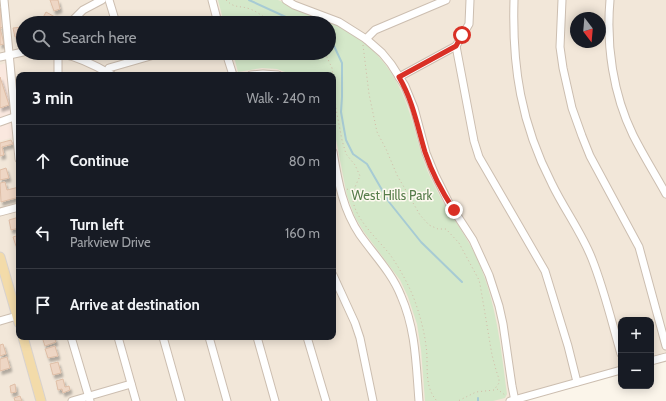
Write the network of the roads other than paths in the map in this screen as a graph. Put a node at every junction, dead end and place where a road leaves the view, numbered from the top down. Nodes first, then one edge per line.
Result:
1 (4, 0) edge
2 (102, 0) edge
3 (109, 0) edge
4 (212, 0) edge
5 (286, 0) edge
6 (446, 0) edge
7 (470, 0) edge
8 (514, 0) edge
9 (562, 0) edge
10 (610, 0) edge
11 (76, 16) edge
12 (114, 16) edge
13 (216, 16) edge
14 (323, 16) edge
15 (336, 21) edge
16 (364, 41) junction
17 (456, 46) junction
18 (16, 54) edge
19 (9, 55) junction
20 (0, 57) edge
21 (59, 60) edge
22 (82, 60) edge
23 (137, 60) edge
24 (228, 60) edge
25 (58, 72) edge
26 (103, 72) edge
27 (108, 72) edge
28 (232, 72) edge
29 (399, 77) junction
30 (14, 116) junction
31 (0, 122) edge
32 (16, 133) edge
33 (336, 170) edge
34 (666, 194) edge
35 (16, 208) edge
36 (0, 212) edge
37 (0, 257) edge
38 (336, 282) edge
39 (16, 313) edge
40 (16, 320) edge
41 (0, 321) edge
42 (24, 340) edge
43 (72, 340) edge
44 (119, 340) edge
45 (164, 340) edge
46 (210, 340) edge
47 (258, 340) edge
48 (308, 340) edge
49 (666, 346) edge
50 (621, 353) edge
51 (666, 357) edge
52 (654, 360) edge
53 (618, 371) edge
54 (577, 382) junction
55 (132, 384) junction
56 (89, 398) edge
57 (512, 400) edge
58 (41, 401) edge
59 (72, 401) edge
60 (136, 401) edge
61 (181, 401) edge
62 (227, 401) edge
63 (275, 401) edge
64 (326, 401) edge
65 (373, 401) edge
66 (419, 401) edge

1 - 19 street
2 - 11 street
3 - 12 street
4 - 13 street
5 - 14 street
6 - 16 street
7 - 17 street
8 - 50 street
9 - 49 street
10 - 34 street
15 - 16 street
16 - 29 street
17 - 29 street
17 - 54 street
18 - 19 street
19 - 20 street
19 - 30 street
21 - 25 street
22 - 26 street
23 - 27 street
24 - 28 street
29 - 57 street
30 - 31 street
30 - 32 street
33 - 66 street
35 - 36 street
37 - 39 main road
38 - 65 street
40 - 41 street
42 - 58 main road
43 - 56 street
44 - 55 street
45 - 61 street
46 - 62 street
47 - 63 street
48 - 64 street
51 - 52 street
53 - 54 street
54 - 57 street
55 - 56 street
55 - 60 street
56 - 59 street

